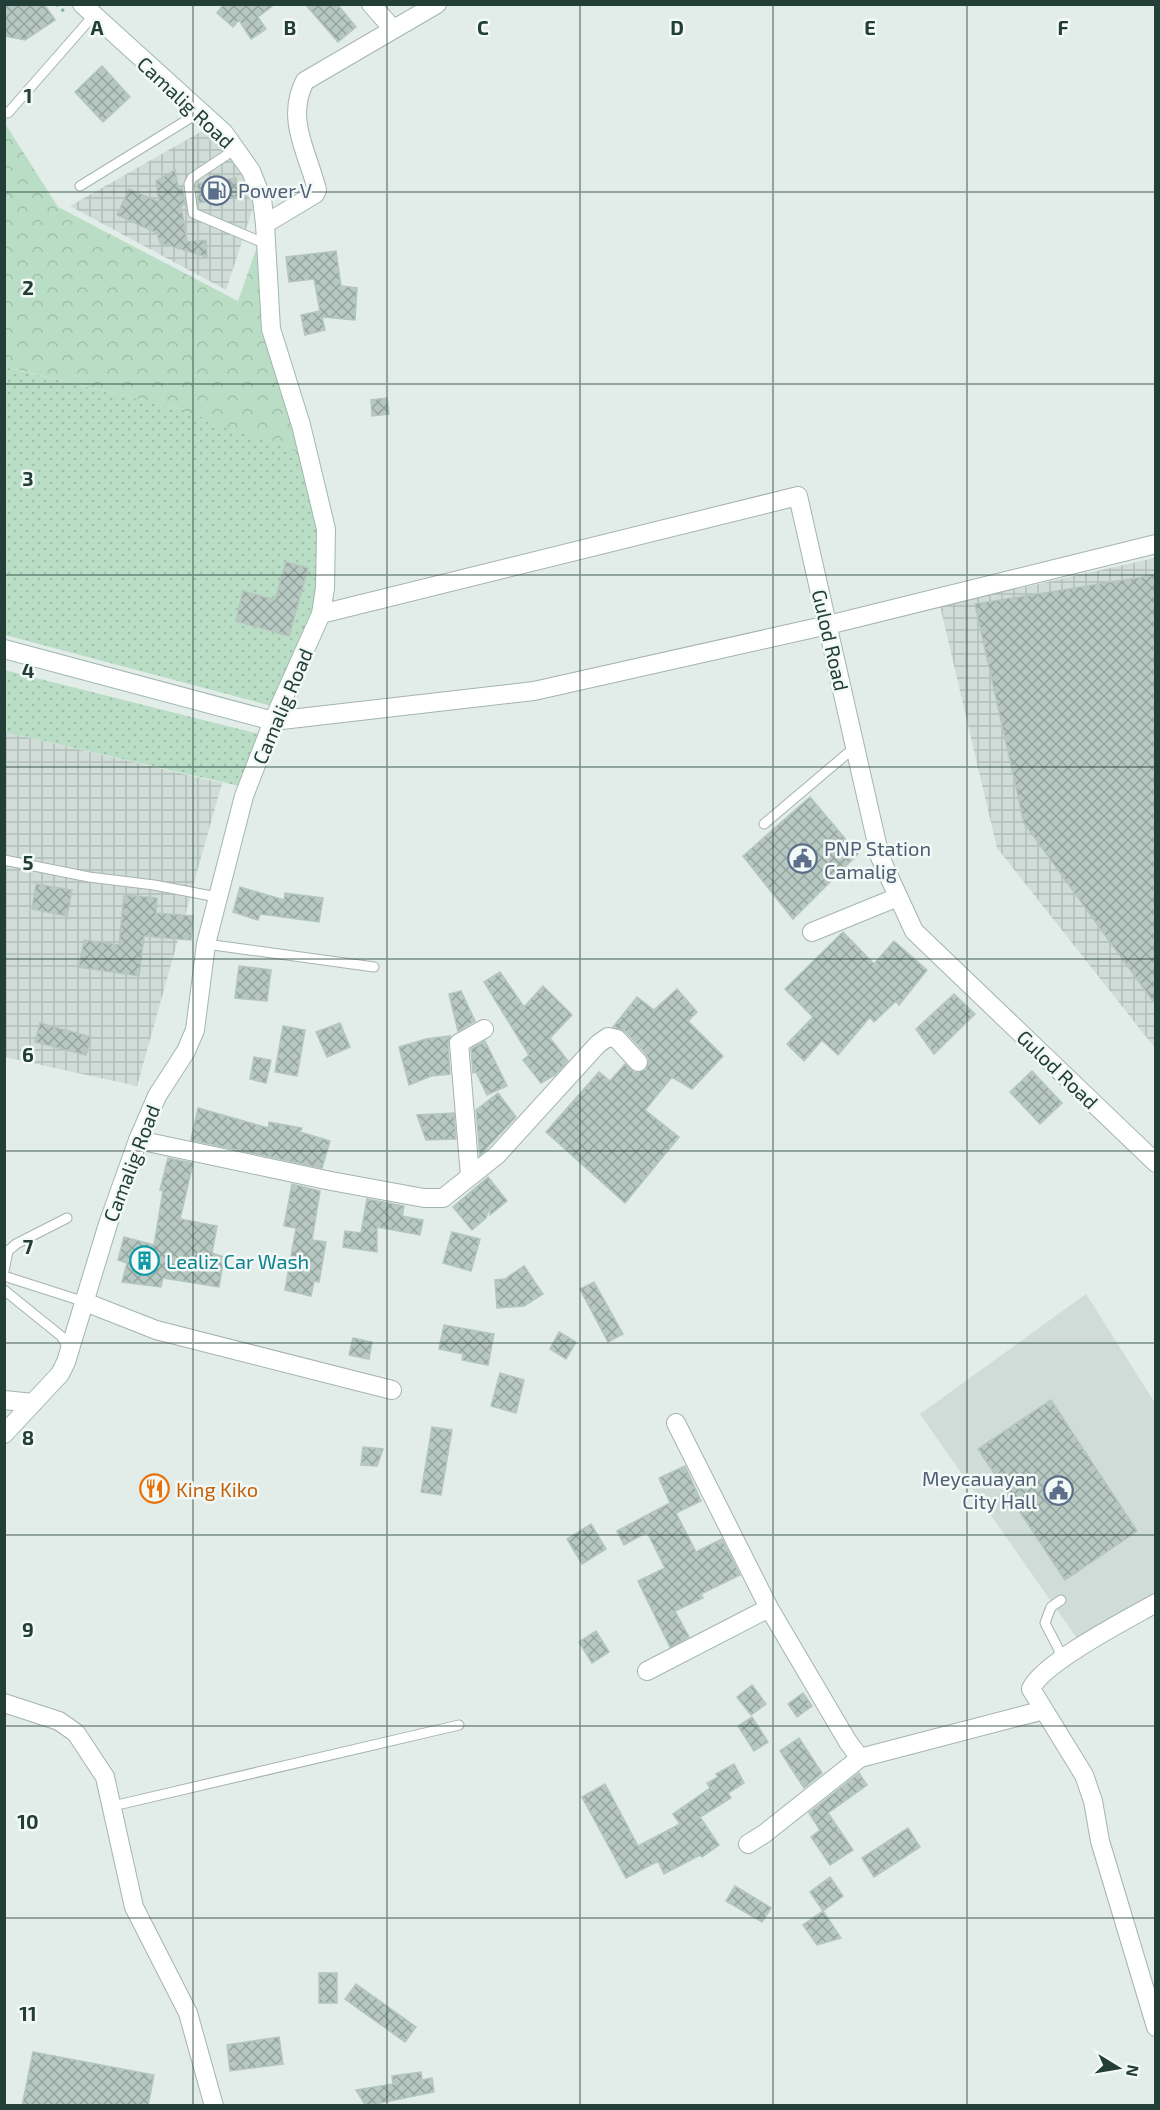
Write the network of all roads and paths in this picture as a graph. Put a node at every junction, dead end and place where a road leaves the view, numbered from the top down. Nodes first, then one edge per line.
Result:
1 (56, 4) edge
2 (371, 4) edge
3 (436, 4) edge
4 (85, 16) edge
5 (393, 29) junction
6 (200, 112) junction
7 (8, 113) dead end
8 (237, 148) junction
9 (80, 186) dead end
10 (265, 224) junction
11 (266, 244) junction
12 (1155, 544) edge
13 (321, 615) junction
14 (828, 625) junction
15 (4, 650) edge
16 (273, 721) junction
17 (855, 747) junction
18 (764, 824) dead end
19 (4, 860) edge
20 (217, 897) junction
21 (898, 897) junction
22 (812, 932) dead end
23 (206, 944) junction
24 (374, 967) dead end
25 (484, 1029) dead end
26 (638, 1062) dead end
27 (138, 1140) junction
28 (1155, 1162) edge
29 (470, 1176) junction
30 (67, 1218) dead end
31 (4, 1271) edge
32 (4, 1276) edge
33 (4, 1290) edge
34 (85, 1302) junction
35 (70, 1351) junction
36 (392, 1390) dead end
37 (4, 1400) edge
38 (33, 1403) junction
39 (676, 1423) dead end
40 (8, 1427) edge
41 (1061, 1600) dead end
42 (1155, 1603) edge
43 (770, 1608) junction
44 (1059, 1661) junction
45 (647, 1671) dead end
46 (4, 1703) edge
47 (1044, 1710) junction
48 (459, 1725) dead end
49 (860, 1758) junction
50 (113, 1806) junction
51 (748, 1844) dead end
52 (1155, 2027) edge
53 (214, 2106) edge

1 - 4 path
2 - 5 street
3 - 5 street
4 - 6 street, Camalig Road
4 - 7 lane
5 - 10 street
6 - 8 street, Camalig Road
6 - 9 lane
8 - 10 street, Camalig Road
8 - 11 lane
10 - 11 street, Camalig Road
11 - 13 street, Camalig Road
12 - 14 street
13 - 14 street, Gulod Road
13 - 16 street, Camalig Road
14 - 16 street
14 - 17 street, Gulod Road
15 - 16 street
16 - 20 street, Camalig Road
17 - 18 lane
17 - 21 street, Gulod Road
19 - 20 lane
20 - 23 street, Camalig Road
21 - 22 street
21 - 28 street, Gulod Road
23 - 24 lane
23 - 27 street, Camalig Road
25 - 29 street
26 - 29 street
27 - 29 street
27 - 34 street, Camalig Road
30 - 31 lane
32 - 34 lane
33 - 35 lane
34 - 35 street, Camalig Road
34 - 36 street
35 - 38 street, Camalig Road
37 - 38 street
38 - 40 street, Camalig Road
39 - 43 street
41 - 44 lane
42 - 44 street
43 - 45 street
43 - 49 street
44 - 47 street
46 - 50 street
47 - 49 street
47 - 52 street
48 - 50 lane
49 - 51 street
50 - 53 street

